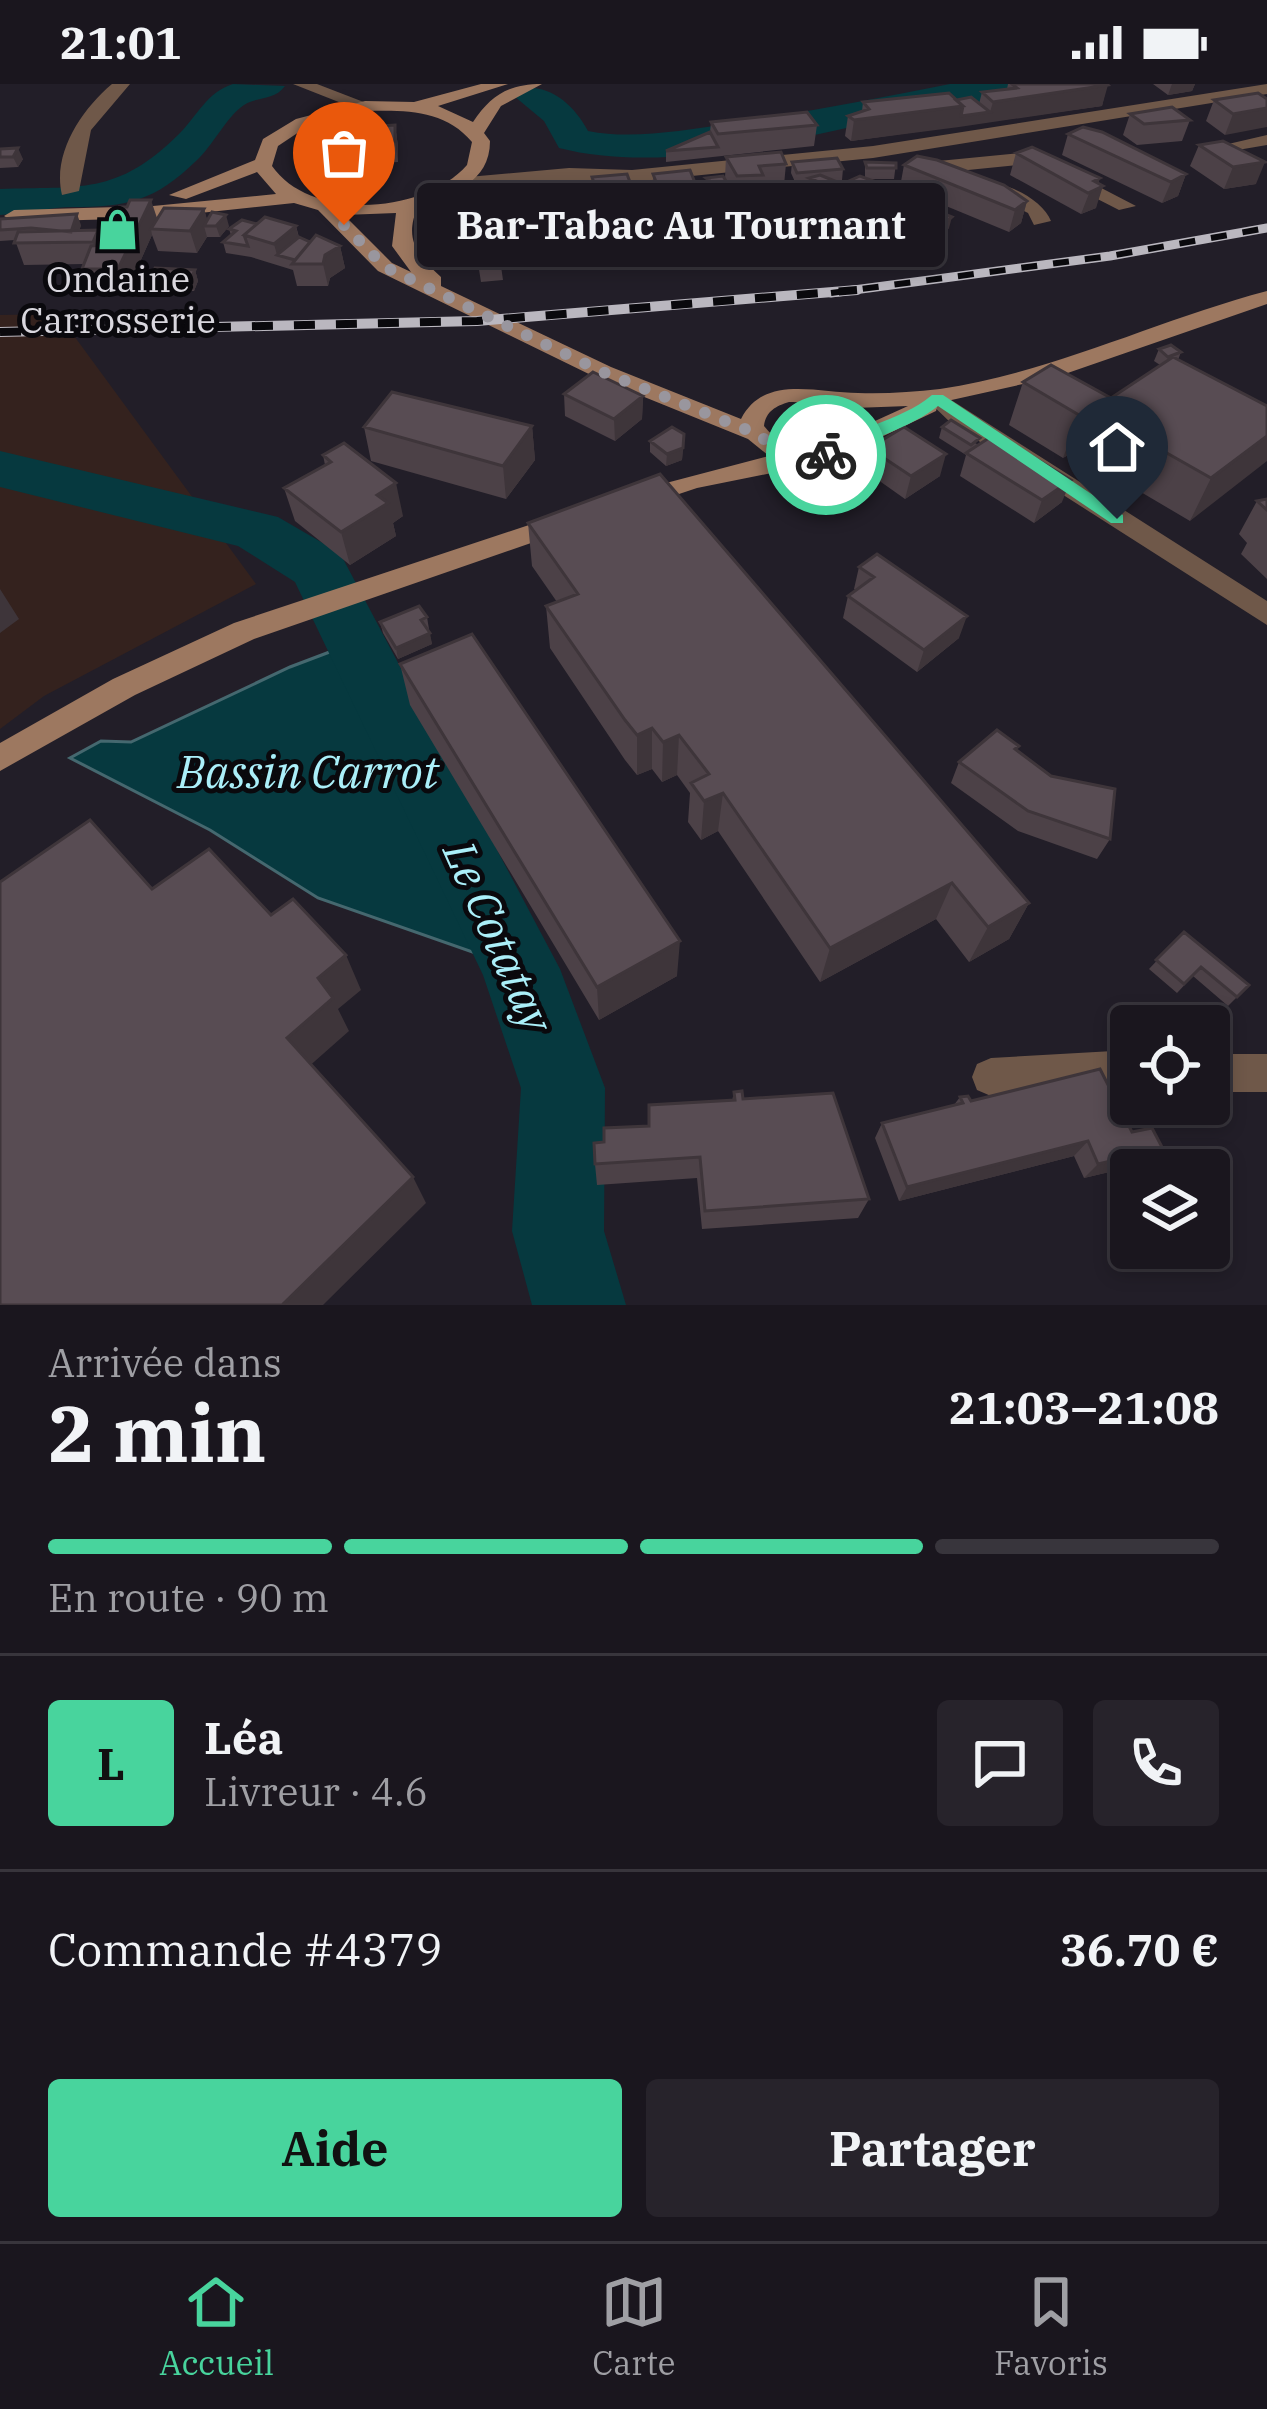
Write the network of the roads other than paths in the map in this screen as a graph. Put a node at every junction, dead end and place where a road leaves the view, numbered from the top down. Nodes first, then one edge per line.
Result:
1 (122, 84) edge
2 (283, 84) edge
3 (301, 84) edge
4 (500, 84) edge
5 (535, 84) edge
6 (1267, 89) edge
7 (365, 106) junction
8 (415, 107) junction
9 (304, 121) junction
10 (475, 132) junction
11 (1267, 140) edge
12 (1220, 148) edge
13 (482, 152) junction
14 (843, 155) junction
15 (260, 164) junction
16 (953, 169) junction
17 (571, 175) junction
18 (457, 184) junction
19 (69, 190) dead end
20 (291, 198) junction
21 (410, 203) junction
22 (1126, 206) dead end
23 (326, 208) junction
24 (7, 216) edge
25 (1041, 221) dead end
26 (615, 233) edge
27 (1267, 297) edge
28 (452, 298) junction
29 (657, 394) junction
30 (776, 398) junction
31 (937, 398) junction
32 (828, 400) junction
33 (755, 433) junction
34 (847, 443) junction
35 (803, 457) junction
36 (692, 482) junction
37 (1267, 615) edge
38 (0, 758) edge
39 (1110, 1070) edge
40 (1230, 1073) edge
41 (1267, 1073) edge
42 (991, 1077) dead end

1 - 19 street
2 - 9 street
3 - 7 street
4 - 8 main road
5 - 10 main road
6 - 14 street
7 - 8 main road
7 - 9 main road
8 - 10 main road
9 - 15 main road
10 - 13 main road
11 - 12 street
13 - 17 street
13 - 18 main road
14 - 16 street
14 - 17 street
15 - 20 main road
15 - 24 main road
16 - 22 street
16 - 25 street
17 - 18 street
17 - 26 street
18 - 21 main road
20 - 23 main road
20 - 24 main road
21 - 23 main road
21 - 28 main road
23 - 28 main road
27 - 31 main road
28 - 29 main road
29 - 30 main road
29 - 33 main road
30 - 32 main road
30 - 33 main road
31 - 32 main road
31 - 34 main road
31 - 37 street
32 - 34 main road
33 - 35 main road
33 - 36 main road
34 - 35 main road
35 - 36 main road
36 - 38 main road
39 - 42 street
40 - 41 street

